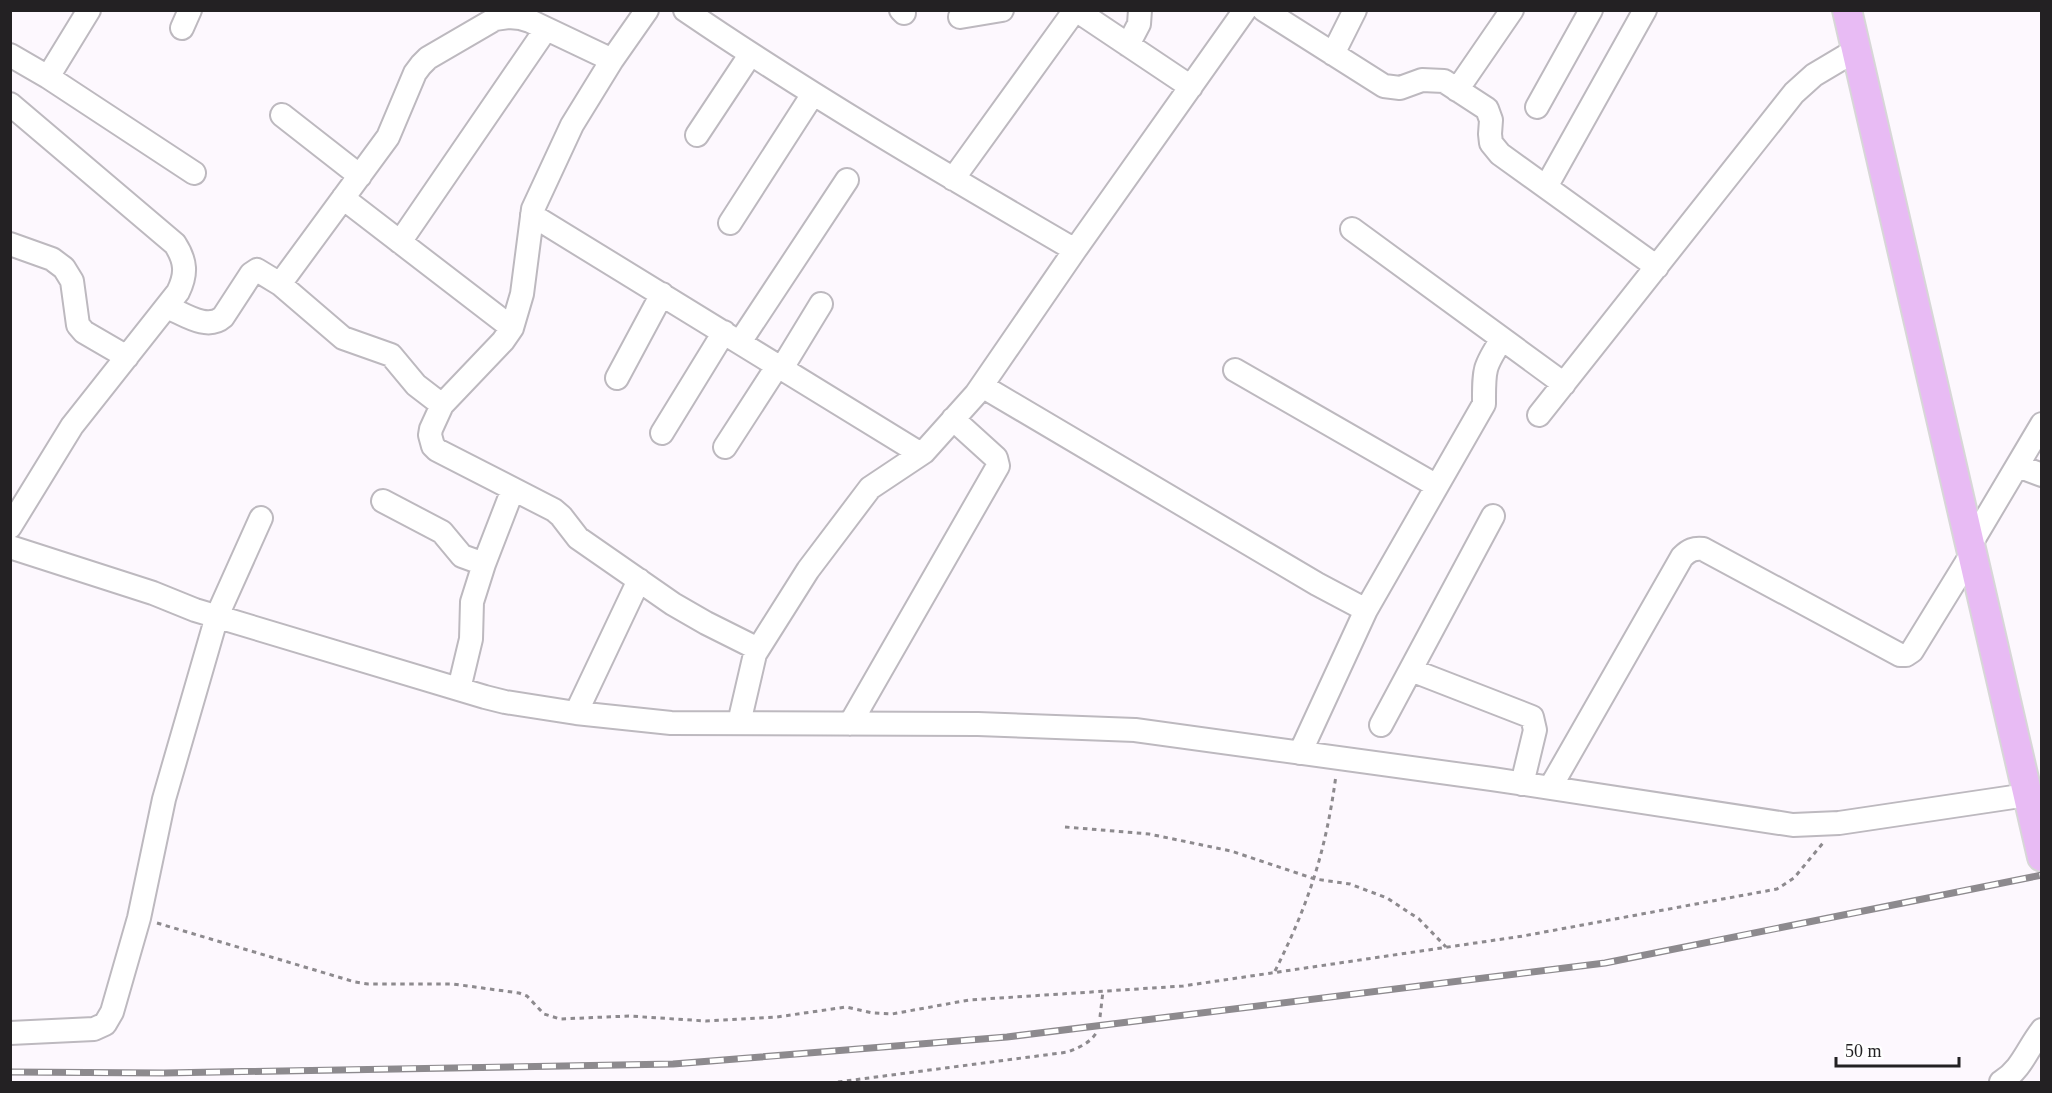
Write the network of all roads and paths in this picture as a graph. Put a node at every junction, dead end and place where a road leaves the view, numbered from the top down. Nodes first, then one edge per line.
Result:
1 (89, 10) edge
2 (647, 10) edge
3 (685, 10) edge
4 (1002, 10) edge
5 (1075, 10) edge
6 (1140, 10) edge
7 (1245, 10) edge
8 (1264, 10) edge
9 (1355, 10) edge
10 (1512, 10) edge
11 (1591, 10) edge
12 (1646, 10) edge
13 (1847, 10) edge
14 (960, 17) dead end
15 (475, 21) edge
16 (546, 29) junction
17 (1128, 45) junction
18 (1856, 50) junction
19 (1334, 54) junction
20 (10, 55) edge
21 (750, 55) junction
22 (612, 60) junction
23 (48, 77) junction
24 (1191, 87) junction
25 (1457, 90) junction
26 (813, 94) junction
27 (10, 104) edge
28 (1537, 107) dead end
29 (282, 115) dead end
30 (697, 135) dead end
31 (194, 173) dead end
32 (360, 176) junction
33 (953, 178) junction
34 (847, 180) dead end
35 (1546, 187) junction
36 (343, 198) junction
37 (532, 215) junction
38 (730, 223) dead end
39 (1352, 229) dead end
40 (400, 242) junction
41 (10, 244) edge
42 (1075, 250) junction
43 (1656, 267) junction
44 (280, 284) junction
45 (663, 294) junction
46 (821, 304) dead end
47 (167, 307) junction
48 (512, 328) junction
49 (732, 337) junction
50 (1502, 339) junction
51 (127, 357) junction
52 (780, 366) junction
53 (1235, 370) dead end
54 (617, 378) dead end
55 (1564, 384) junction
56 (982, 386) junction
57 (442, 405) junction
58 (1539, 415) dead end
59 (953, 419) junction
60 (2042, 424) edge
61 (662, 433) dead end
62 (725, 447) dead end
63 (921, 454) junction
64 (2018, 466) junction
65 (2042, 476) edge
66 (1437, 486) junction
67 (513, 489) junction
68 (383, 501) dead end
69 (1493, 516) dead end
70 (261, 518) dead end
71 (10, 527) edge
72 (10, 547) edge
73 (1970, 551) junction
74 (484, 564) junction
75 (639, 580) junction
76 (1366, 610) junction
77 (216, 616) junction
78 (758, 649) junction
79 (1411, 670) junction
80 (459, 689) junction
81 (576, 713) junction
82 (739, 723) junction
83 (850, 723) junction
84 (1381, 725) dead end
85 (1300, 753) junction
86 (1338, 758) junction
87 (1522, 784) junction
88 (1550, 788) junction
89 (2027, 795) junction
90 (1839, 823) junction
91 (1065, 827) dead end
92 (2040, 845) edge
93 (1315, 879) junction
94 (139, 918) junction
95 (1446, 947) junction
96 (1274, 972) junction
97 (1103, 991) junction
98 (1100, 1017) dead end
99 (2042, 1030) edge
100 (1097, 1032) dead end
101 (10, 1033) edge
102 (838, 1083) edge
103 (2001, 1083) edge

1 - 23 street
2 - 22 street
3 - 21 street
4 - 14 street
5 - 17 street
5 - 33 street
6 - 17 street
7 - 24 street
8 - 19 street
9 - 19 street
10 - 25 street
11 - 28 street
12 - 35 street
13 - 18 main road
15 - 16 street
15 - 32 street
16 - 22 street
16 - 40 street
17 - 24 street
18 - 43 street
18 - 73 main road
19 - 25 street
20 - 23 street
21 - 26 street
21 - 30 street
22 - 37 street
23 - 31 street
24 - 42 street
25 - 35 street
26 - 33 street
26 - 38 street
27 - 47 street
29 - 32 street
32 - 36 street
33 - 42 street
34 - 49 street
35 - 43 street
36 - 40 street
36 - 44 street
37 - 45 street
37 - 48 street
39 - 50 street
40 - 48 street
41 - 51 street
42 - 56 street
43 - 55 street
44 - 47 street
44 - 57 street
45 - 49 street
45 - 54 street
46 - 52 street
47 - 51 street
48 - 57 street
49 - 52 street
49 - 61 street
50 - 55 street
50 - 66 street
51 - 71 street
52 - 62 street
52 - 63 street
53 - 66 street
55 - 58 street
56 - 59 street
56 - 76 street
57 - 67 street
59 - 63 street
59 - 83 street
60 - 64 street
63 - 78 street
64 - 65 street
64 - 73 street
66 - 76 street
67 - 74 street
67 - 75 street
68 - 74 street
69 - 79 street
70 - 77 street
72 - 77 street
73 - 88 street
73 - 89 main road
74 - 80 street
75 - 78 street
75 - 81 street
76 - 85 street
77 - 80 street
77 - 94 street
78 - 82 street
79 - 84 street
79 - 87 street
80 - 81 street
81 - 82 street
82 - 83 street
83 - 85 street
85 - 86 street
86 - 87 street
86 - 93 path
87 - 88 street
88 - 90 street
89 - 90 street
89 - 92 main road
90 - 95 path
91 - 93 path
93 - 95 path
93 - 96 path
94 - 97 path
94 - 101 street
95 - 96 path
96 - 97 path
97 - 98 path
99 - 103 street
100 - 102 path

